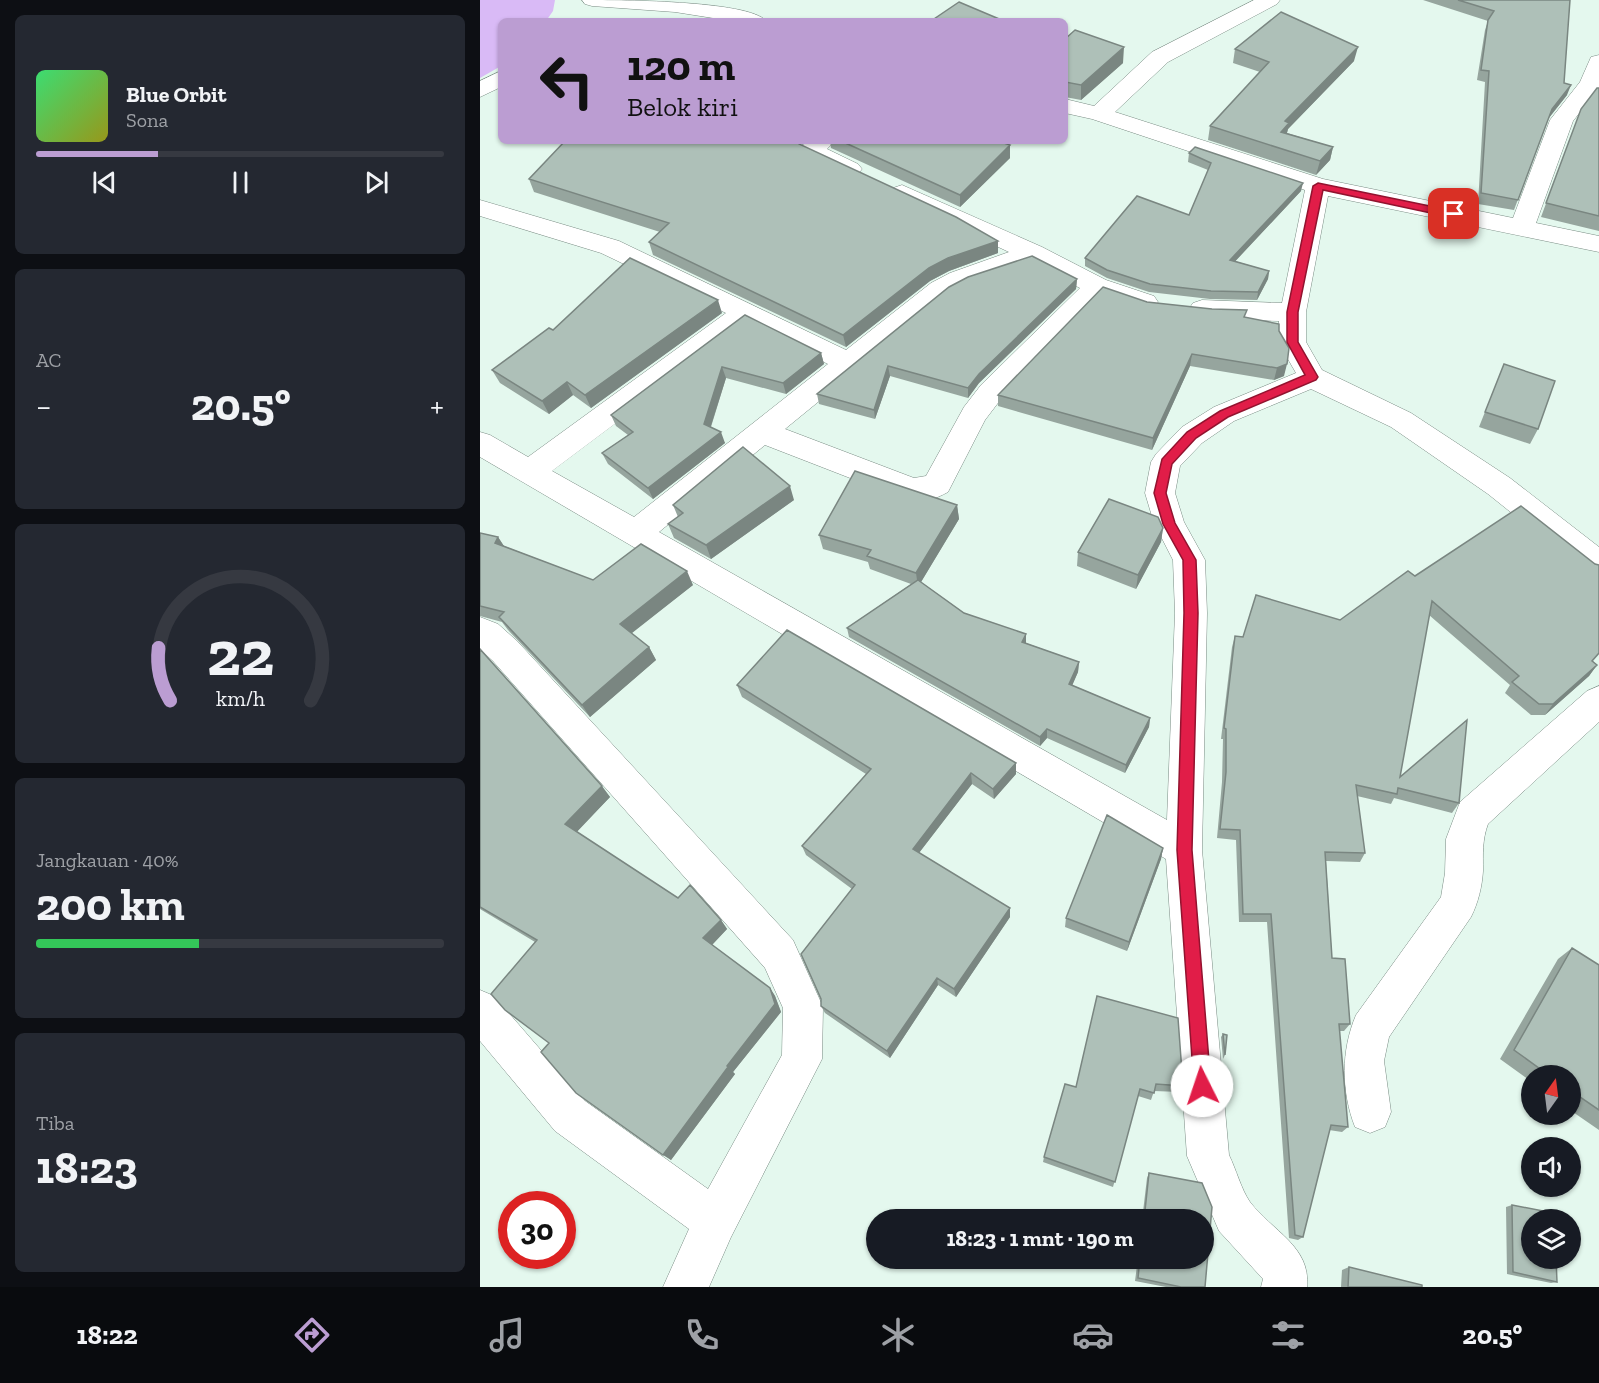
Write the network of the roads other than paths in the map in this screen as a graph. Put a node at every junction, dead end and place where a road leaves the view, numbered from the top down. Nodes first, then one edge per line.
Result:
1 (586, 0) edge
2 (592, 0) edge
3 (1270, 0) edge
4 (580, 18) edge
5 (745, 18) edge
6 (1599, 62) edge
7 (498, 80) edge
8 (480, 90) edge
9 (1068, 107) edge
10 (1099, 114) junction
11 (819, 144) edge
12 (1318, 186) junction
13 (480, 208) edge
14 (1522, 228) junction
15 (1599, 244) edge
16 (1033, 253) junction
17 (1097, 286) junction
18 (746, 312) junction
19 (1293, 312) junction
20 (848, 362) junction
21 (1312, 377) junction
22 (761, 432) junction
23 (480, 443) edge
24 (529, 472) junction
25 (636, 533) junction
26 (1599, 565) edge
27 (480, 632) edge
28 (1599, 701) edge
29 (1184, 850) junction
30 (480, 1010) edge
31 (1370, 1112) dead end
32 (715, 1221) junction
33 (686, 1287) edge
34 (1284, 1287) edge

1 - 4 street
2 - 5 street
3 - 10 street
6 - 14 street
7 - 8 street
9 - 10 street
10 - 12 street
11 - 16 street
12 - 14 street
12 - 19 street
13 - 18 street
14 - 15 street
16 - 17 street
16 - 20 street
17 - 19 street
17 - 22 street
18 - 20 street
18 - 24 street
19 - 21 street
20 - 22 street
21 - 26 street
21 - 29 street
22 - 25 street
23 - 24 street
24 - 25 street
25 - 29 street
27 - 32 street
28 - 31 street
29 - 34 street
30 - 32 street
32 - 33 street

